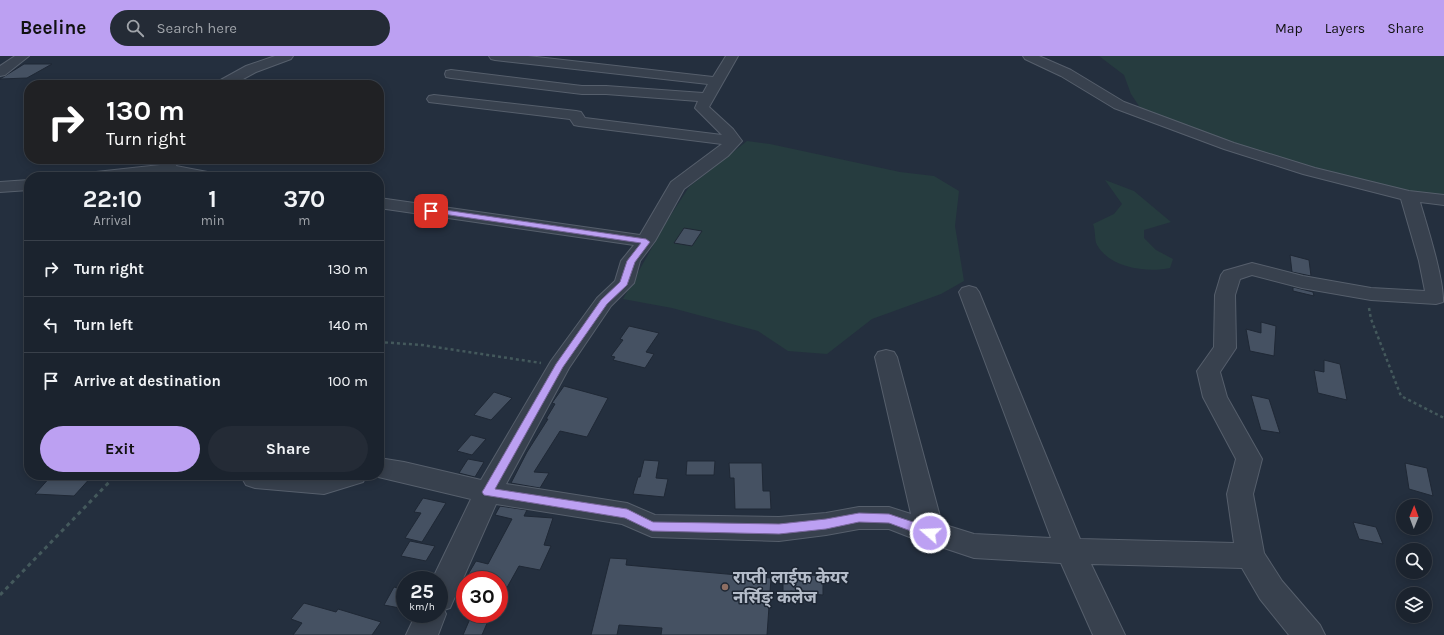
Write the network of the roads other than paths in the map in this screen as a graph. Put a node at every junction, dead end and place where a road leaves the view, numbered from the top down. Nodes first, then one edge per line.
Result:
1 (23, 56) edge
2 (287, 56) edge
3 (495, 56) edge
4 (732, 56) edge
5 (1030, 56) edge
6 (0, 72) edge
7 (451, 74) dead end
8 (231, 80) edge
9 (711, 89) junction
10 (434, 99) dead end
11 (734, 141) junction
12 (169, 164) edge
13 (124, 172) edge
14 (195, 172) edge
15 (24, 185) edge
16 (0, 187) edge
17 (1409, 196) junction
18 (1444, 200) edge
19 (384, 204) edge
20 (646, 242) junction
21 (1436, 263) edge
22 (969, 292) dead end
23 (886, 357) dead end
24 (384, 469) edge
25 (278, 480) edge
26 (337, 480) edge
27 (488, 492) junction
28 (930, 533) junction
29 (1070, 551) junction
30 (1250, 556) junction
31 (448, 579) edge
32 (428, 623) edge
33 (422, 635) edge
34 (1109, 635) edge
35 (1309, 635) edge

1 - 6 street
2 - 8 street
3 - 9 street
4 - 9 street
5 - 17 street
7 - 9 street
9 - 11 street
10 - 11 street
11 - 20 street
12 - 13 street
12 - 14 street
15 - 16 street
17 - 18 street
17 - 21 street
19 - 20 street
20 - 27 street
21 - 30 street
22 - 29 street
23 - 28 street
24 - 27 street
25 - 26 street
27 - 28 street
27 - 31 street
28 - 29 street
29 - 30 street
29 - 34 street
30 - 35 street
32 - 33 street

